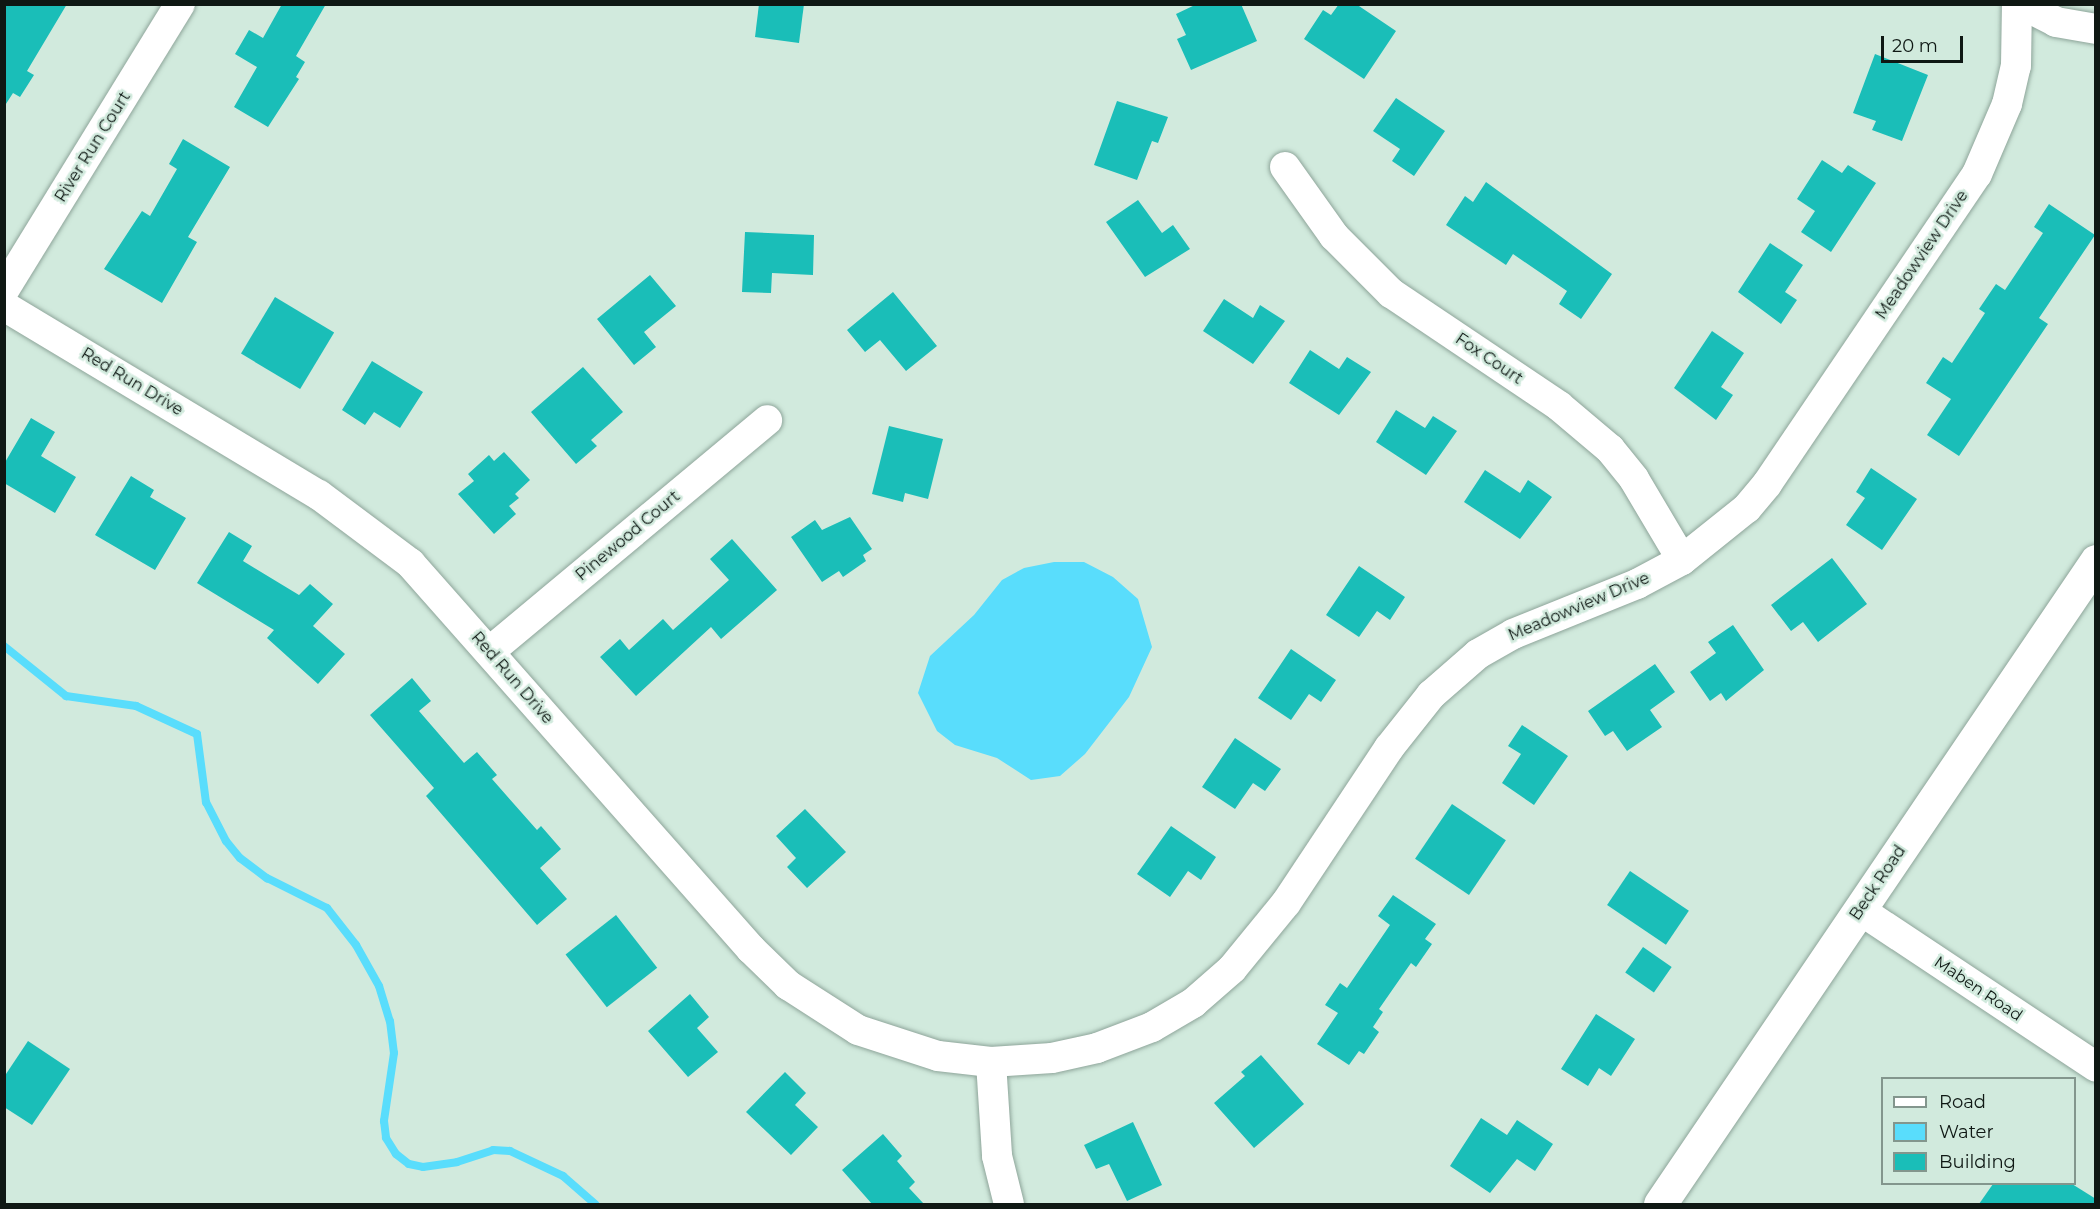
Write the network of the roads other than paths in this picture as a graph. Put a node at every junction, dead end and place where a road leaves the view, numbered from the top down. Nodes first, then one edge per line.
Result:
1 (180, 4) edge
2 (2019, 4) edge
3 (2096, 29) edge
4 (1285, 166) dead end
5 (4, 290) edge
6 (4, 306) edge
7 (767, 420) dead end
8 (1682, 560) junction
9 (2096, 561) edge
10 (489, 652) junction
11 (1860, 910) junction
12 (991, 1062) junction
13 (2096, 1067) edge
14 (1009, 1204) edge
15 (1660, 1204) edge

1 - 5 street, River Run Court
2 - 3 street
2 - 8 street, Meadowview Drive
4 - 8 street, Fox Court
6 - 10 street, Red Run Drive
7 - 10 street, Pinewood Court
8 - 12 street, Meadowview Drive
9 - 11 main road, Beck Road
10 - 12 street, Red Run Drive
11 - 13 street, Maben Road
11 - 15 main road, Beck Road
12 - 14 street

